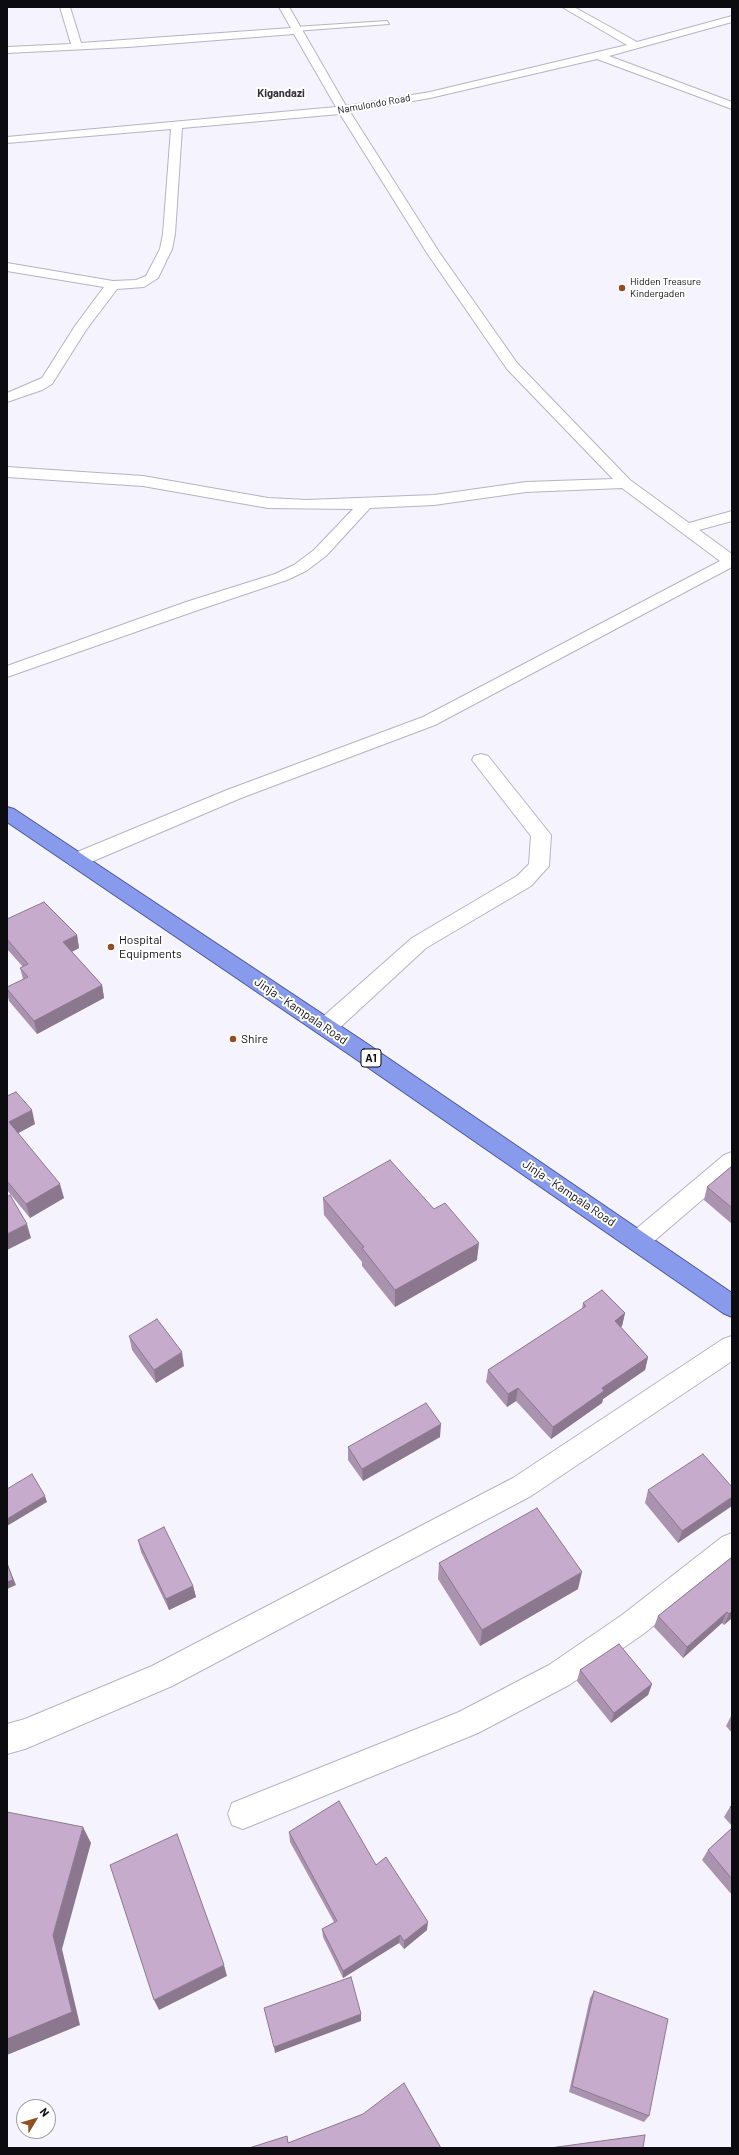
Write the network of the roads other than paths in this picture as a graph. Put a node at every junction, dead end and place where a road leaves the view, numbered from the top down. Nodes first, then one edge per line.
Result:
1 (66, 7) edge
2 (284, 7) edge
3 (567, 7) edge
4 (732, 19) edge
5 (387, 23) dead end
6 (296, 30) junction
7 (77, 46) junction
8 (636, 46) junction
9 (7, 50) edge
10 (597, 55) junction
11 (732, 106) edge
12 (343, 110) junction
13 (178, 124) junction
14 (7, 140) edge
15 (7, 267) edge
16 (113, 285) junction
17 (7, 398) edge
18 (7, 472) edge
19 (625, 483) junction
20 (366, 504) junction
21 (732, 516) edge
22 (686, 529) junction
23 (732, 562) edge
24 (7, 672) edge
25 (481, 760) dead end
26 (7, 813) edge
27 (77, 860) junction
28 (326, 1027) junction
29 (732, 1161) edge
30 (638, 1241) junction
31 (732, 1306) edge
32 (732, 1347) edge
33 (732, 1546) edge
34 (7, 1739) edge
35 (243, 1814) dead end

1 - 7 street
2 - 6 street
3 - 8 street
4 - 8 street, Namulondo Road
5 - 6 lane
6 - 7 street
6 - 12 street
7 - 9 street
8 - 10 street, Namulondo Road
10 - 11 street
10 - 12 street, Namulondo Road
12 - 13 street, Namulondo Road
12 - 19 street
13 - 14 street, Namulondo Road
13 - 16 street
15 - 16 street
16 - 17 street
18 - 20 street
19 - 20 street
19 - 22 street
20 - 24 street
21 - 22 street
22 - 23 street
23 - 27 street
25 - 28 street
26 - 27 highway, Jinja - Kampala Road / A1
27 - 28 highway, Jinja - Kampala Road / A1
28 - 30 highway, Jinja - Kampala Road / A1
29 - 30 street
30 - 31 highway, Jinja - Kampala Road / A1
32 - 34 street
33 - 35 street

